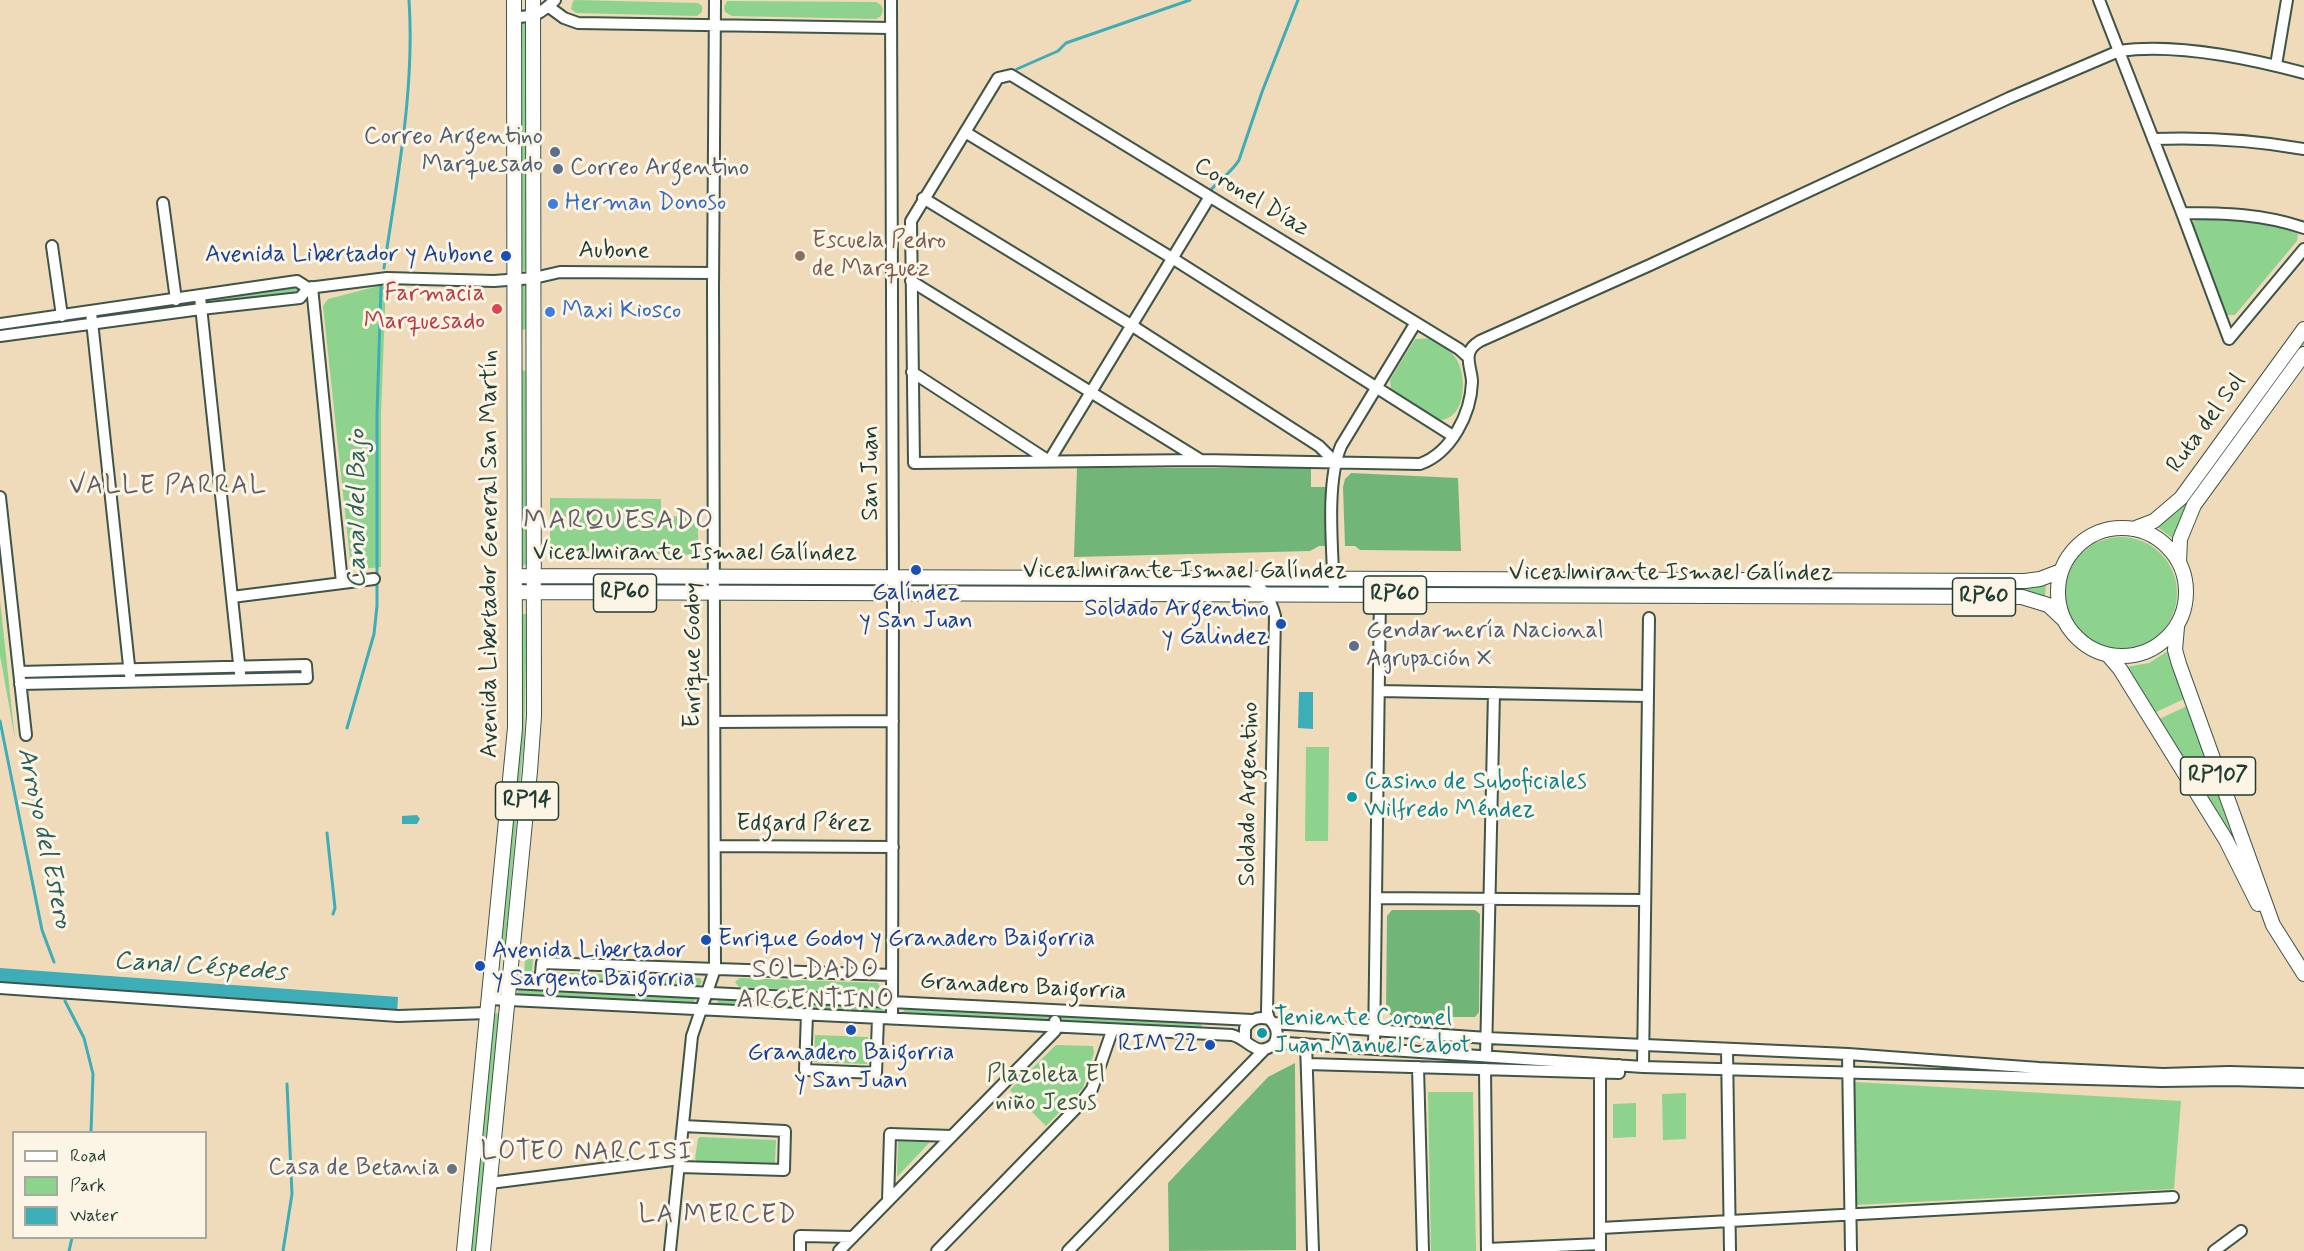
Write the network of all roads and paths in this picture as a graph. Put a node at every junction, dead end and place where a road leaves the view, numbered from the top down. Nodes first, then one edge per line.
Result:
1 (514, 0) edge
2 (533, 0) edge
3 (715, 0) edge
4 (891, 0) edge
5 (2099, 0) edge
6 (2288, 0) edge
7 (552, 4) edge
8 (514, 16) junction
9 (533, 17) junction
10 (715, 25) junction
11 (891, 28) junction
12 (2119, 51) junction
13 (2276, 66) junction
14 (2304, 73) edge
15 (964, 132) junction
16 (2153, 139) junction
17 (2304, 149) edge
18 (923, 198) junction
19 (1209, 198) junction
20 (163, 203) dead end
21 (2182, 213) junction
22 (2304, 228) edge
23 (52, 246) dead end
24 (2304, 249) edge
25 (1172, 258) junction
26 (713, 273) junction
27 (515, 278) junction
28 (534, 278) junction
29 (911, 281) junction
30 (310, 288) junction
31 (200, 297) junction
32 (176, 300) junction
33 (201, 309) junction
34 (91, 312) junction
35 (62, 316) junction
36 (92, 323) junction
37 (0, 324) edge
38 (1415, 324) junction
39 (1131, 326) junction
40 (2304, 329) edge
41 (0, 336) edge
42 (515, 338) junction
43 (534, 338) junction
44 (1445, 341) junction
45 (1480, 341) junction
46 (2304, 354) edge
47 (1468, 357) junction
48 (515, 365) junction
49 (534, 365) junction
50 (912, 372) junction
51 (1377, 387) junction
52 (1090, 392) junction
53 (1453, 436) junction
54 (1200, 460) junction
55 (1049, 461) junction
56 (1335, 462) junction
57 (0, 497) edge
58 (2133, 529) junction
59 (2179, 563) junction
60 (2061, 572) junction
61 (515, 576) junction
62 (534, 576) junction
63 (715, 577) junction
64 (893, 578) junction
65 (374, 579) dead end
66 (1248, 579) junction
67 (1334, 579) junction
68 (342, 583) junction
69 (515, 592) junction
70 (534, 592) junction
71 (715, 593) junction
72 (893, 594) junction
73 (1266, 595) junction
74 (1334, 595) junction
75 (1380, 595) junction
76 (232, 597) junction
77 (1648, 618) dead end
78 (2064, 620) junction
79 (2178, 624) junction
80 (2108, 656) junction
81 (240, 666) junction
82 (129, 669) junction
83 (19, 672) junction
84 (241, 679) junction
85 (130, 682) junction
86 (20, 684) junction
87 (1379, 691) junction
88 (1494, 693) junction
89 (1648, 696) junction
90 (893, 721) junction
91 (715, 722) junction
92 (26, 735) dead end
93 (716, 846) junction
94 (893, 847) junction
95 (1376, 898) junction
96 (1490, 899) junction
97 (1645, 900) junction
98 (2273, 925) junction
99 (715, 969) junction
100 (2304, 974) edge
101 (892, 975) junction
102 (491, 982) junction
103 (510, 983) junction
104 (540, 984) junction
105 (0, 988) edge
106 (707, 993) junction
107 (508, 1000) junction
108 (892, 1002) junction
109 (489, 1006) junction
110 (701, 1009) junction
111 (1055, 1011) junction
112 (807, 1014) junction
113 (878, 1018) junction
114 (892, 1018) junction
115 (1252, 1020) junction
116 (1271, 1021) junction
117 (1055, 1026) junction
118 (1374, 1030) junction
119 (1112, 1031) junction
120 (1446, 1035) junction
121 (1487, 1038) junction
122 (1245, 1040) junction
123 (1306, 1044) junction
124 (1643, 1046) junction
125 (1269, 1047) junction
126 (1374, 1049) junction
127 (1727, 1049) junction
128 (1446, 1053) junction
129 (1848, 1054) junction
130 (1486, 1056) junction
131 (1307, 1064) junction
132 (1619, 1065) junction
133 (1418, 1067) junction
134 (1643, 1067) junction
135 (1446, 1068) junction
136 (1485, 1069) junction
137 (1727, 1069) junction
138 (1600, 1072) junction
139 (1848, 1073) junction
140 (2304, 1074) edge
141 (2304, 1082) edge
142 (683, 1126) junction
143 (952, 1136) junction
144 (679, 1163) junction
145 (490, 1183) junction
146 (2173, 1197) dead end
147 (888, 1201) junction
148 (1850, 1215) junction
149 (1730, 1221) junction
150 (1601, 1228) junction
151 (2241, 1231) dead end
152 (853, 1237) junction
153 (1600, 1248) edge
154 (1487, 1250) edge
155 (464, 1251) edge
156 (483, 1251) edge
157 (667, 1251) edge
158 (800, 1251) edge
159 (839, 1251) edge
160 (937, 1251) edge
161 (1068, 1251) edge
162 (1313, 1251) edge
163 (1423, 1251) edge
164 (1730, 1251) edge
165 (1851, 1251) edge
166 (2214, 1251) edge

1 - 8 main road, Avenida Libertador General San Martín / RP14
2 - 9 main road, Avenida Libertador General San Martín / RP14
3 - 10 street, Enrique Godoy
4 - 11 street, San Juan
5 - 12 street
6 - 13 street
7 - 9 street
7 - 10 street
8 - 9 street
8 - 27 main road, Avenida Libertador General San Martín / RP14
9 - 28 main road, Avenida Libertador General San Martín / RP14
10 - 11 street
10 - 26 street, Enrique Godoy
11 - 64 street, San Juan
12 - 13 street
12 - 16 street
12 - 45 street
13 - 14 street
15 - 18 street
15 - 19 street, Coronel Díaz
15 - 25 street
16 - 17 street
16 - 21 street
18 - 29 street
18 - 39 street
19 - 25 street
19 - 38 street, Coronel Díaz
20 - 32 street
21 - 22 street
21 - 24 street
23 - 35 street
25 - 39 street
25 - 51 street
26 - 28 street, Aubone
26 - 63 street, Enrique Godoy
27 - 28 street, Aubone
27 - 30 street, Aubone
27 - 42 main road, Avenida Libertador General San Martín / RP14
28 - 43 main road, Avenida Libertador General San Martín / RP14
29 - 50 street
29 - 52 street
30 - 31 street
30 - 33 street
30 - 68 street
31 - 32 street
31 - 33 street
32 - 34 street
33 - 36 street
33 - 76 street
34 - 35 street
34 - 36 street
35 - 37 street
36 - 41 street
36 - 82 street
38 - 44 street, Coronel Díaz
38 - 51 street
39 - 52 street
39 - 56 street
40 - 58 main road, Ruta del Sol / RP60
42 - 43 main road
42 - 48 main road, Avenida Libertador General San Martín / RP14
43 - 49 main road, Avenida Libertador General San Martín / RP14
44 - 45 street
44 - 47 street, Coronel Díaz
45 - 47 street
46 - 59 main road, Ruta del Sol / RP60
47 - 53 street
48 - 49 main road
48 - 61 main road, Avenida Libertador General San Martín / RP14
49 - 62 main road, Avenida Libertador General San Martín / RP14
50 - 55 street
50 - 55 street
51 - 53 street
51 - 56 street
52 - 54 street
52 - 55 street
53 - 56 street
54 - 55 street
54 - 56 street
56 - 67 street
57 - 83 street
58 - 59 main road, Ruta del Sol / RP60
58 - 60 main road, Ruta del Sol / RP60
59 - 79 main road, Ruta del Sol / RP60
60 - 67 main road, Vicealmirante Ismael Galíndez / RP60
60 - 78 main road, Ruta del Sol / RP60
61 - 62 main road, Vicealmirante Ismael Galíndez / RP60
61 - 69 main road, Avenida Libertador General San Martín / RP14
62 - 63 main road, Vicealmirante Ismael Galíndez / RP60
62 - 70 main road, Avenida Libertador General San Martín / RP14
63 - 64 main road, Vicealmirante Ismael Galíndez / RP60
63 - 71 street, Enrique Godoy
64 - 66 main road, Vicealmirante Ismael Galíndez / RP60
64 - 72 street, San Juan
65 - 68 street
66 - 67 main road, Vicealmirante Ismael Galíndez / RP60
66 - 73 street
67 - 74 street
68 - 76 street
69 - 70 main road, Vicealmirante Ismael Galíndez / RP60
69 - 102 main road, Avenida Libertador General San Martín / RP14
70 - 71 main road, Vicealmirante Ismael Galíndez / RP60
70 - 103 main road, Avenida Libertador General San Martín / RP14
71 - 72 main road, Vicealmirante Ismael Galíndez / RP60
71 - 91 street, Enrique Godoy
72 - 73 main road, Vicealmirante Ismael Galíndez / RP60
72 - 90 street, San Juan
73 - 74 main road, Vicealmirante Ismael Galíndez / RP60
73 - 116 street, Soldado Argentino
74 - 75 main road, Vicealmirante Ismael Galíndez / RP60
75 - 78 main road, Vicealmirante Ismael Galíndez / RP60
75 - 87 street
76 - 81 street
77 - 89 street
78 - 80 main road, Ruta del Sol / RP60
79 - 80 main road
79 - 98 main road, RP107
80 - 98 main road, RP107
81 - 82 street
81 - 84 street
81 - 84 street
82 - 83 street
82 - 85 street
83 - 86 street
84 - 85 street
85 - 86 street
86 - 92 street
87 - 88 street
87 - 95 street
88 - 89 street
88 - 96 street
89 - 97 street
90 - 91 street
90 - 94 street, San Juan
91 - 93 street, Enrique Godoy
93 - 94 street, Edgard Pérez
93 - 99 street, Enrique Godoy
94 - 101 street, San Juan
95 - 96 street
95 - 118 street
96 - 97 street
96 - 121 street
97 - 124 street
98 - 100 main road, RP107
99 - 101 street, Granadero Baigorria
99 - 104 street, Granadero Baigorria
99 - 106 street, Enrique Godoy
101 - 108 street, San Juan
102 - 103 street, Granadero Baigorria
102 - 109 main road, Avenida Libertador General San Martín / RP14
103 - 104 street, Granadero Baigorria
103 - 107 main road, Avenida Libertador General San Martín / RP14
104 - 106 street, Granadero Baigorria
105 - 109 street, Granadero Baigorria
106 - 108 street, Granadero Baigorria
106 - 110 street, Enrique Godoy
107 - 109 street, Granadero Baigorria
107 - 110 street, Granadero Baigorria
107 - 145 main road, Avenida Libertador General San Martín / RP14
108 - 111 street, Granadero Baigorria
108 - 114 street, San Juan
109 - 155 main road, Avenida Libertador General San Martín / RP14
110 - 112 street, Granadero Baigorria
110 - 142 street, Enrique Godoy
111 - 115 street, Granadero Baigorria
111 - 117 street
112 - 113 street, Granadero Baigorria
112 - 113 street
113 - 114 street, Granadero Baigorria
114 - 117 street, Granadero Baigorria
115 - 116 street, Granadero Baigorria
115 - 122 street
116 - 118 street, Granadero Baigorria
116 - 125 street
117 - 119 street, Granadero Baigorria
117 - 143 street
118 - 120 street, Granadero Baigorria
118 - 126 street
119 - 122 street, Granadero Baigorria
119 - 160 street
120 - 121 street, Granadero Baigorria
120 - 128 street
121 - 124 street, Granadero Baigorria
121 - 130 street
122 - 125 street, Granadero Baigorria
123 - 125 street
123 - 126 street
123 - 131 street
124 - 127 street, Granadero Baigorria
124 - 134 street
125 - 161 street
126 - 128 street
127 - 129 street, Granadero Baigorria
127 - 137 street
128 - 130 street
128 - 135 street
129 - 139 street
129 - 140 street, Granadero Baigorria
130 - 132 street
131 - 133 street
131 - 162 street
132 - 134 street
132 - 138 street
133 - 135 street
133 - 163 street
134 - 137 street
135 - 136 street
136 - 138 street
136 - 154 street
137 - 139 street
137 - 149 street
138 - 150 street
139 - 141 street
139 - 148 street
142 - 144 street, Enrique Godoy
142 - 144 street
143 - 147 street
143 - 147 street
144 - 145 street
144 - 157 street, Enrique Godoy
145 - 156 main road, Avenida Libertador General San Martín / RP14
146 - 148 street
147 - 152 street
148 - 149 street
148 - 165 street
149 - 150 street
149 - 164 street
150 - 153 street
151 - 166 street
152 - 158 street
152 - 159 street
153 - 154 street

